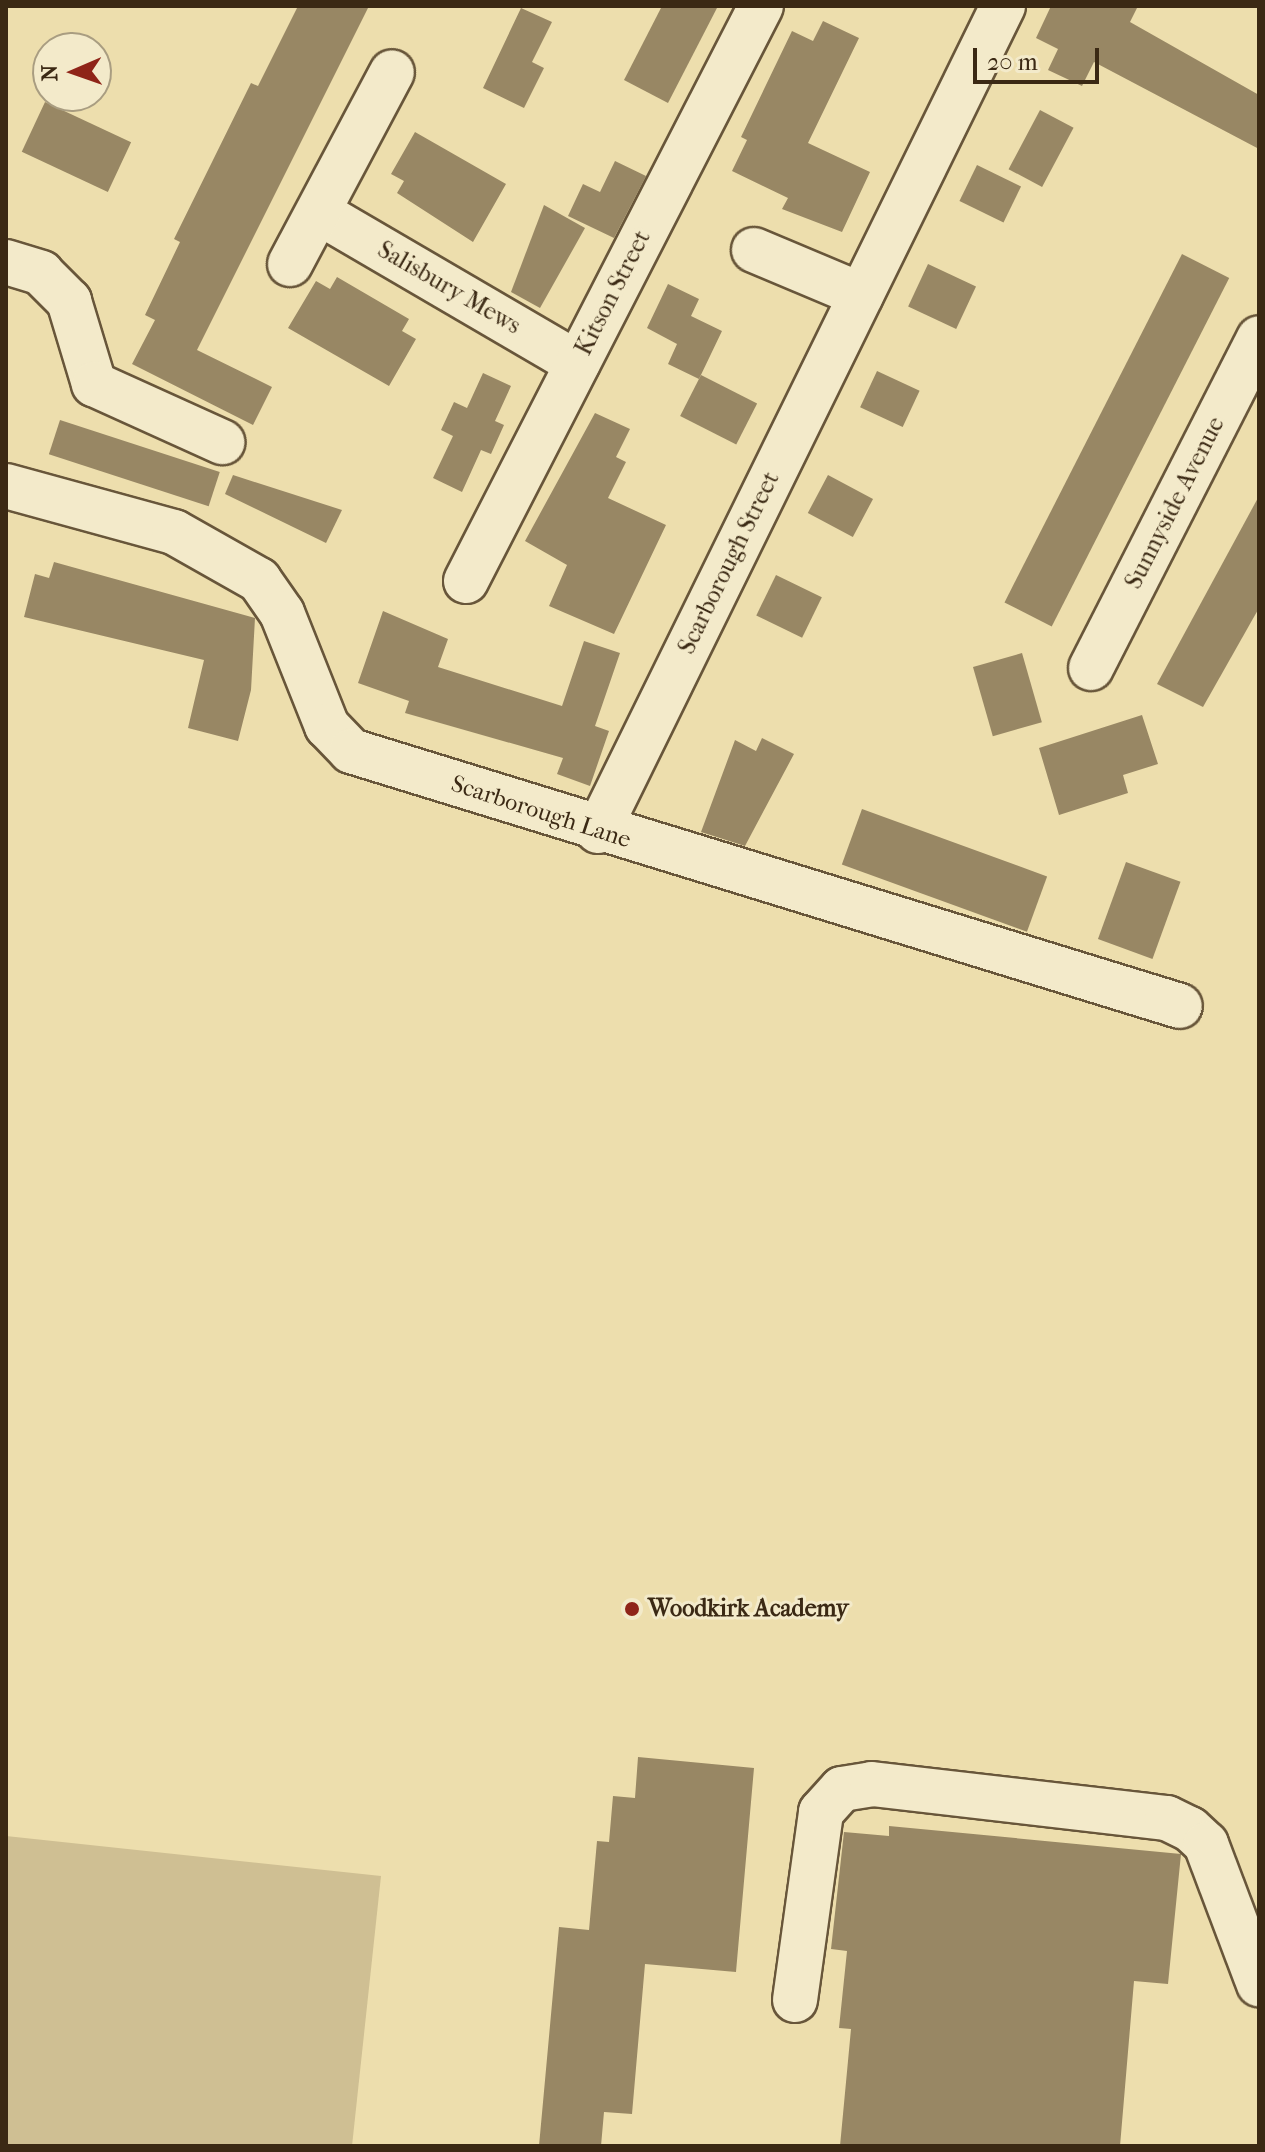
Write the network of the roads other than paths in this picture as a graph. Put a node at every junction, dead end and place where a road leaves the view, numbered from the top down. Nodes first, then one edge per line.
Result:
1 (761, 6) edge
2 (1003, 6) edge
3 (392, 72) dead end
4 (320, 213) junction
5 (754, 250) dead end
6 (290, 264) dead end
7 (24, 268) edge
8 (861, 295) junction
9 (1259, 338) edge
10 (577, 363) junction
11 (222, 442) dead end
12 (6, 486) edge
13 (466, 581) dead end
14 (1091, 668) dead end
15 (598, 831) junction
16 (1180, 1006) dead end
17 (1259, 1984) edge
18 (795, 2000) dead end

1 - 10 street, Kitson Street
2 - 8 street, Scarborough Street
3 - 4 street
4 - 6 street
4 - 10 street, Salisbury Mews
5 - 8 street
7 - 11 street
8 - 15 street, Scarborough Street
9 - 14 street, Sunnyside Avenue
10 - 13 street, Kitson Street
12 - 15 street, Scarborough Lane
15 - 16 street, Scarborough Lane
17 - 18 street

